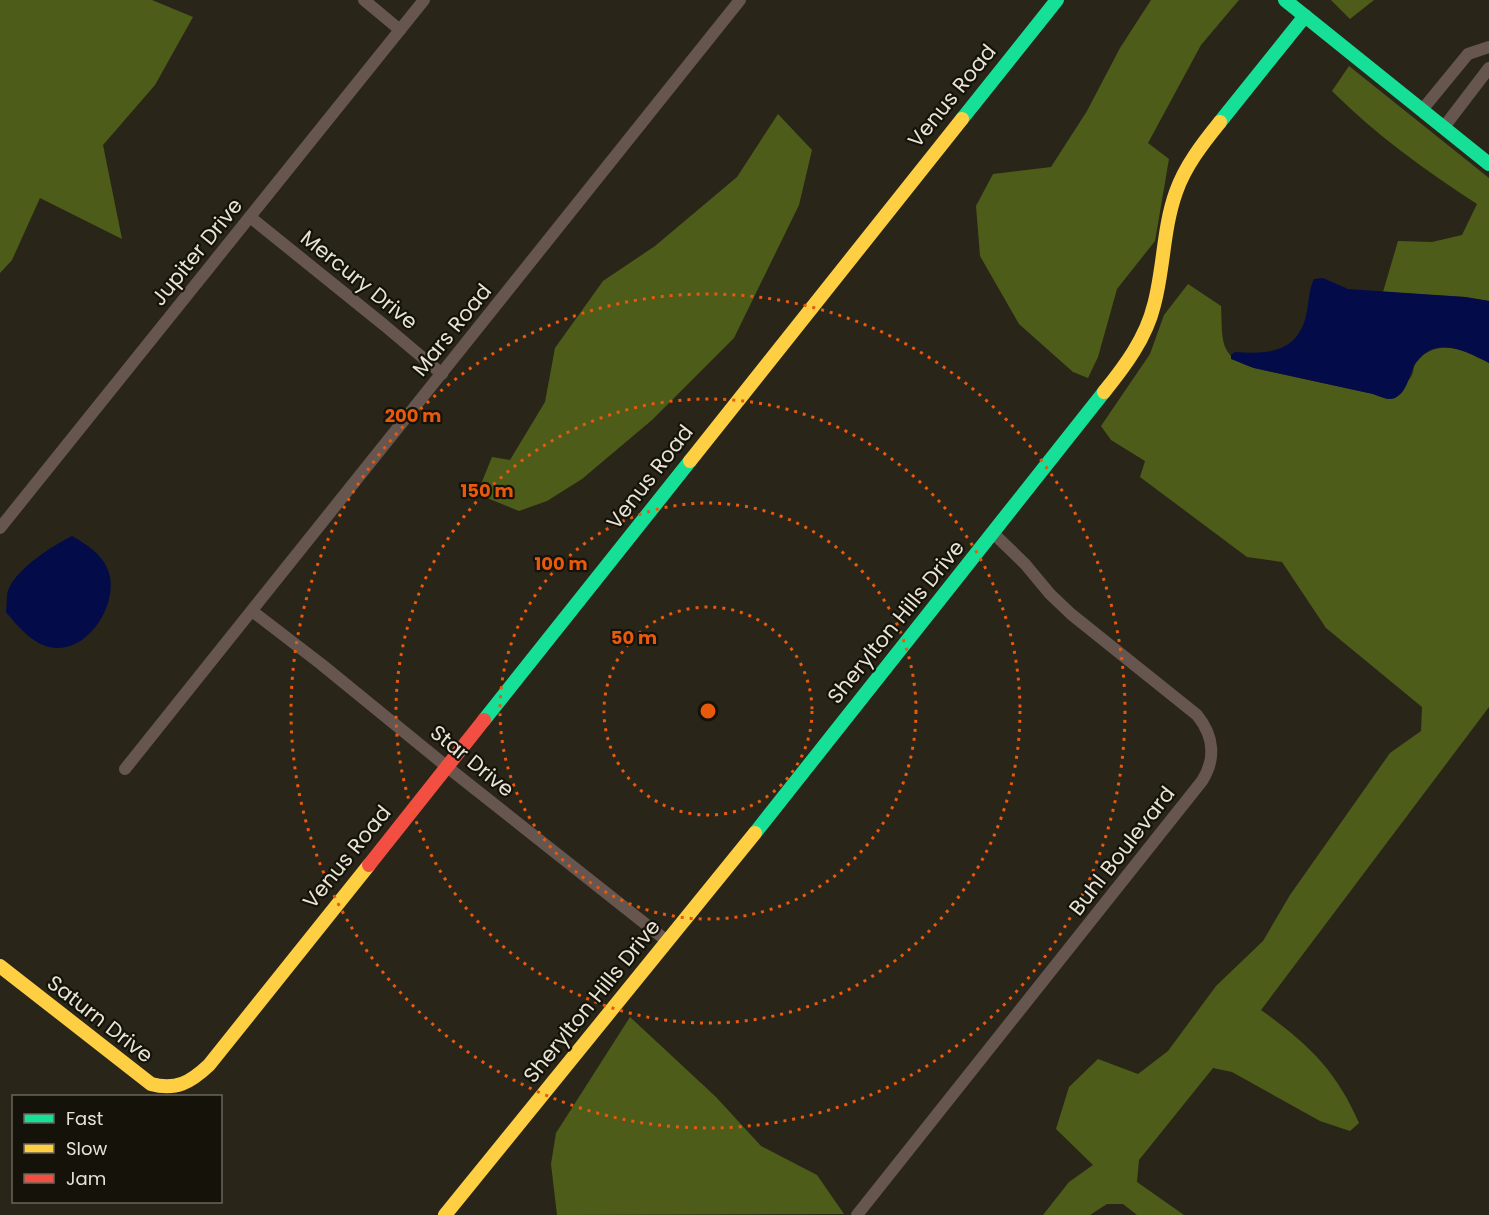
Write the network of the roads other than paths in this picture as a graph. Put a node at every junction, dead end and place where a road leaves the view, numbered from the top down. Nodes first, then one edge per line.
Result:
1 (364, 0) edge
2 (424, 0) edge
3 (740, 0) edge
4 (1057, 0) edge
5 (1285, 0) edge
6 (1305, 16) junction
7 (400, 30) junction
8 (1489, 47) edge
9 (1489, 68) edge
10 (1422, 110) junction
11 (1444, 128) junction
12 (1489, 164) edge
13 (250, 217) junction
14 (442, 374) junction
15 (0, 528) edge
16 (993, 533) junction
17 (252, 611) junction
18 (446, 766) junction
19 (125, 769) dead end
20 (667, 941) junction
21 (0, 966) edge
22 (180, 1086) joint
23 (445, 1215) edge
24 (856, 1215) edge

1 - 7 street
2 - 7 street, Jupiter Drive
3 - 14 street, Mars Road
4 - 18 street, Venus Road
5 - 6 street
6 - 10 street
6 - 16 street, Sherylton Hills Drive
7 - 13 street, Jupiter Drive
8 - 10 street
9 - 11 street
10 - 11 street
11 - 12 street
13 - 14 street, Mercury Drive
13 - 15 street, Jupiter Drive
14 - 17 street, Mars Road
16 - 20 street, Sherylton Hills Drive
16 - 24 street, Buhl Boulevard
17 - 18 street, Star Drive
17 - 19 street, Mars Road
18 - 20 street, Star Drive
18 - 22 street, Venus Road
20 - 23 street, Sherylton Hills Drive
21 - 22 street, Saturn Drive

